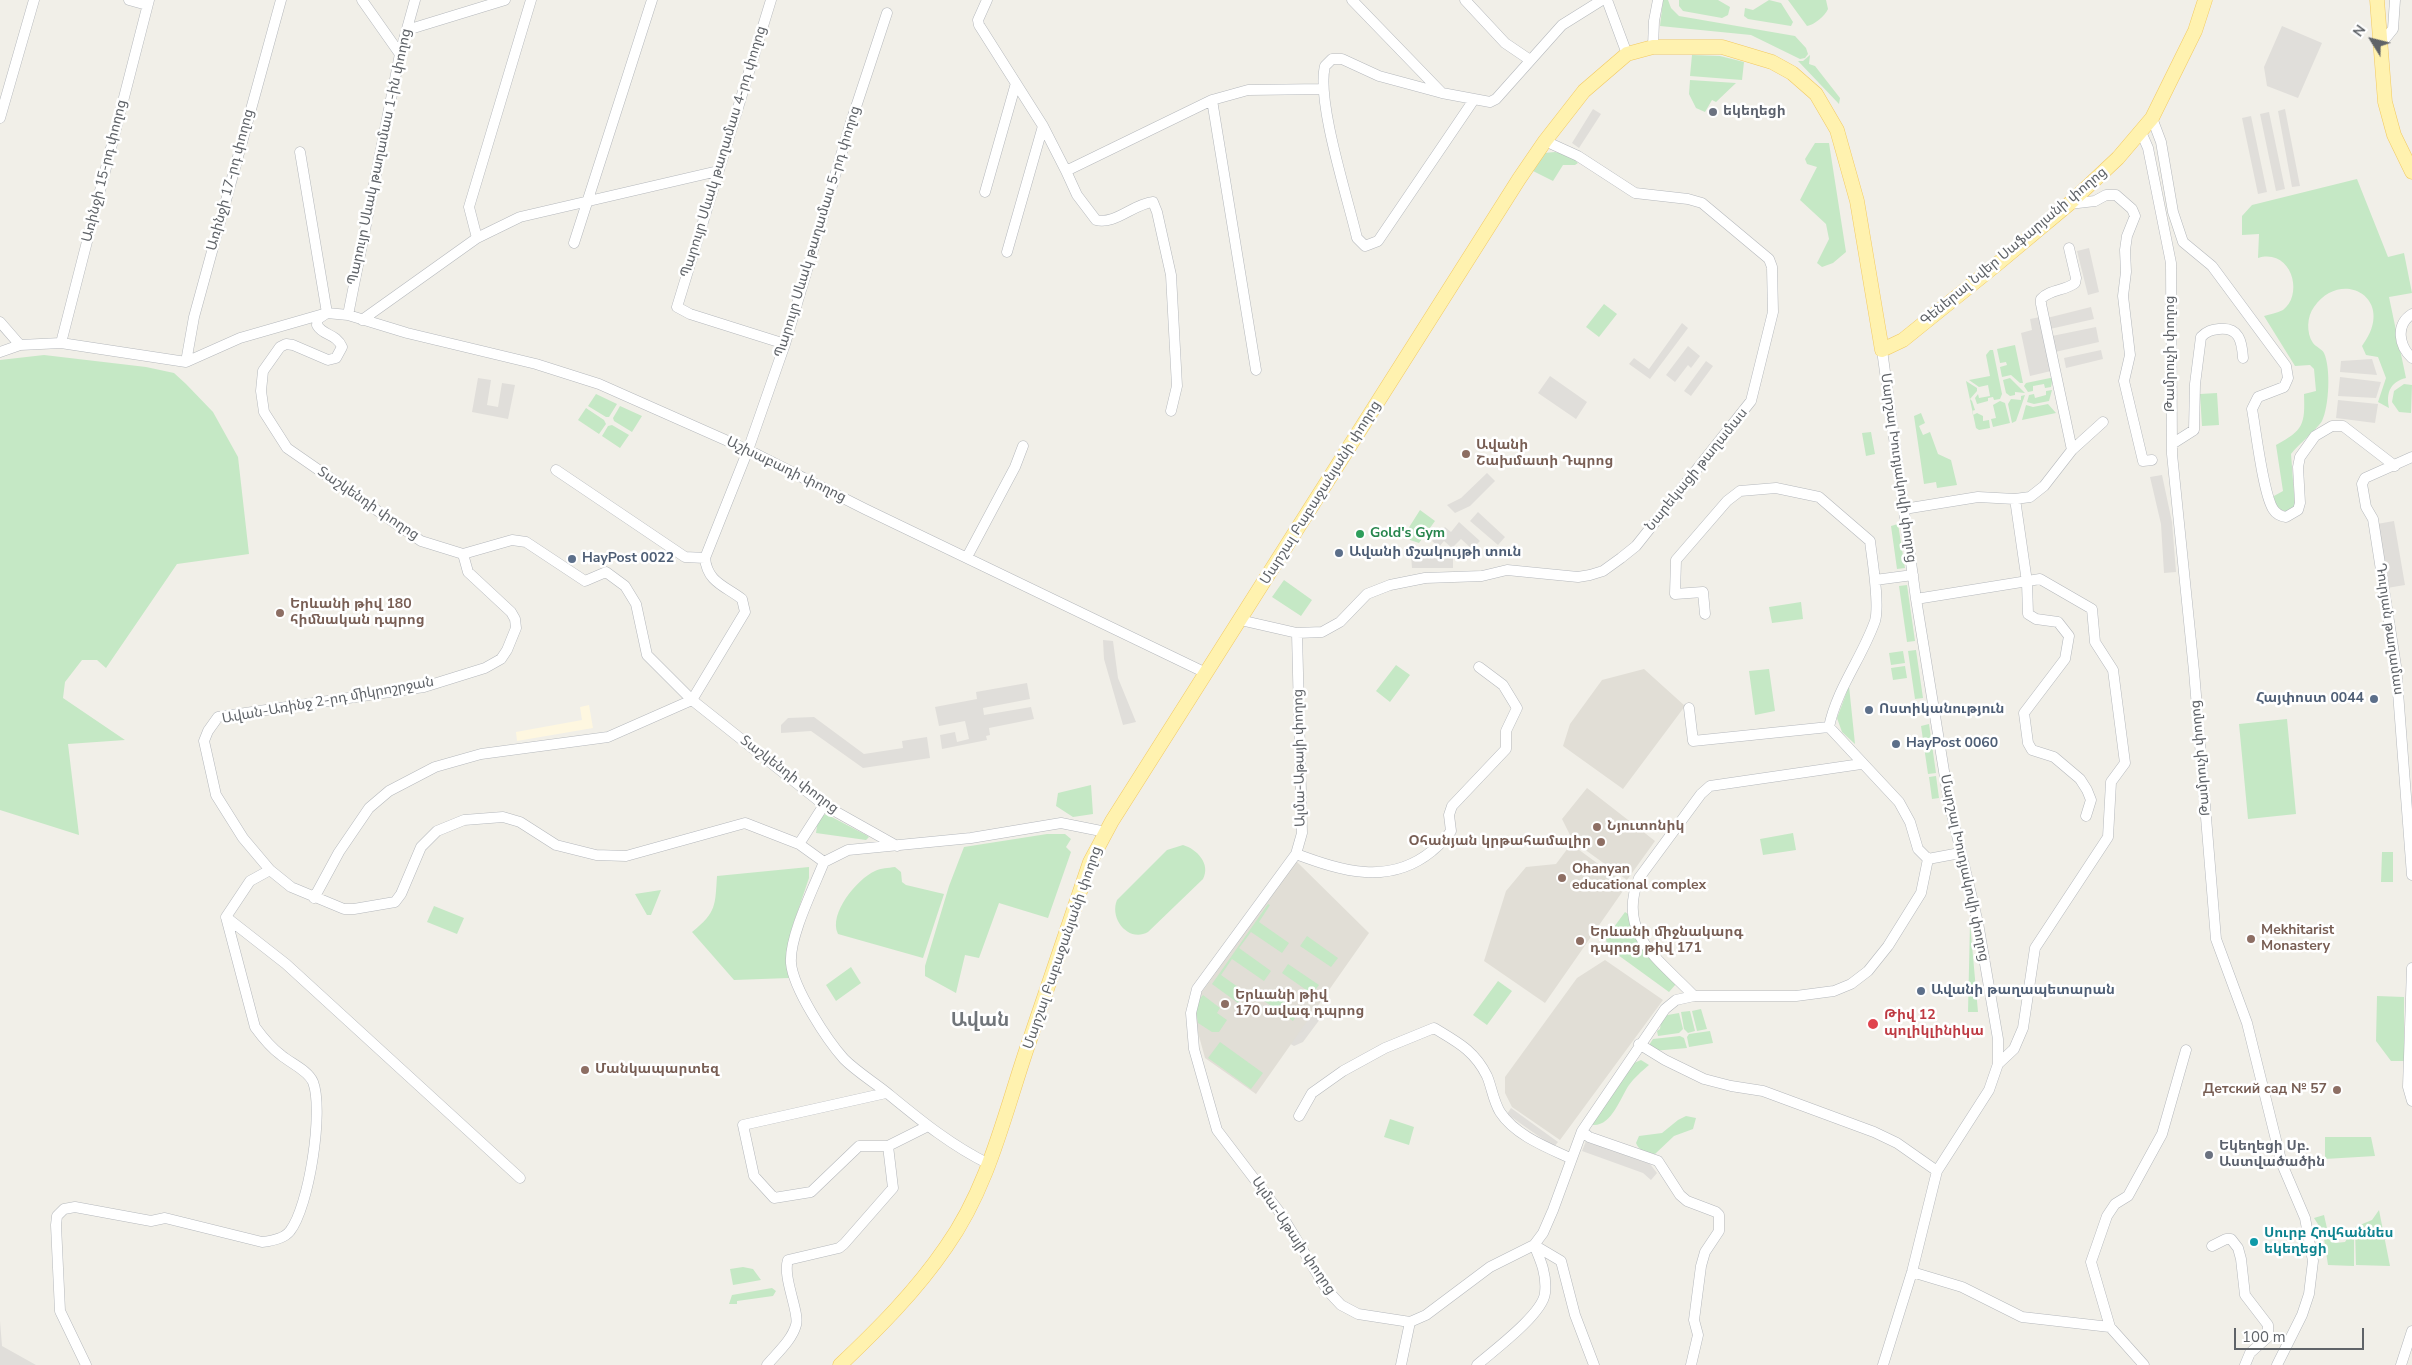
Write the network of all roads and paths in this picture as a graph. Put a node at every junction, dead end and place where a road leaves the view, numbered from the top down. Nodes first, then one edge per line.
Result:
1 (34, 0) edge
2 (130, 0) edge
3 (281, 0) edge
4 (362, 0) edge
5 (414, 0) edge
6 (504, 0) edge
7 (531, 0) edge
8 (652, 0) edge
9 (771, 0) edge
10 (987, 0) edge
11 (1352, 0) edge
12 (1465, 0) edge
13 (1602, 0) edge
14 (1607, 0) edge
15 (1658, 0) edge
16 (2204, 0) edge
17 (2378, 0) edge
18 (2395, 0) edge
19 (148, 2) edge
20 (887, 13) dead end
21 (407, 30) junction
22 (2380, 45) junction
23 (1653, 47) junction
24 (400, 54) junction
25 (1627, 54) junction
26 (1530, 60) junction
27 (1016, 82) junction
28 (1323, 89) junction
29 (1442, 93) junction
30 (1212, 100) junction
31 (1473, 101) junction
32 (0, 118) edge
33 (2152, 118) junction
34 (1043, 126) junction
35 (2142, 132) junction
36 (1545, 142) junction
37 (300, 152) dead end
38 (718, 171) junction
39 (1066, 171) junction
40 (2412, 172) edge
41 (985, 192) dead end
42 (588, 203) junction
43 (2069, 204) junction
44 (477, 238) junction
45 (574, 243) dead end
46 (2069, 248) dead end
47 (1007, 252) dead end
48 (327, 313) junction
49 (2412, 314) edge
50 (348, 315) junction
51 (362, 320) junction
52 (0, 322) edge
53 (61, 343) junction
54 (785, 344) junction
55 (20, 345) junction
56 (1882, 350) junction
57 (0, 352) edge
58 (2242, 358) dead end
59 (2412, 358) edge
60 (186, 362) junction
61 (1256, 370) dead end
62 (1171, 411) dead end
63 (2103, 422) dead end
64 (2172, 444) junction
65 (1023, 446) dead end
66 (748, 450) junction
67 (2072, 450) junction
68 (2412, 457) edge
69 (2152, 460) dead end
70 (2395, 466) junction
71 (556, 470) dead end
72 (2016, 499) junction
73 (1904, 510) junction
74 (463, 554) junction
75 (967, 557) junction
76 (704, 558) junction
77 (1913, 575) junction
78 (1875, 580) junction
79 (2027, 582) junction
80 (1916, 599) junction
81 (1705, 614) dead end
82 (1240, 620) junction
83 (1297, 632) junction
84 (1479, 667) dead end
85 (1206, 673) junction
86 (692, 700) junction
87 (1689, 708) dead end
88 (1829, 727) junction
89 (1861, 764) junction
90 (824, 805) junction
91 (2086, 816) dead end
92 (1106, 832) junction
93 (799, 844) junction
94 (898, 846) junction
95 (1960, 853) junction
96 (1296, 854) junction
97 (1928, 859) junction
98 (824, 862) junction
99 (270, 870) junction
100 (2412, 875) edge
101 (314, 898) junction
102 (226, 918) junction
103 (2412, 968) edge
104 (1694, 996) junction
105 (1639, 1044) junction
106 (2186, 1050) dead end
107 (1998, 1064) junction
108 (886, 1093) junction
109 (2412, 1101) edge
110 (1299, 1116) dead end
111 (928, 1126) junction
112 (1582, 1131) junction
113 (888, 1146) junction
114 (1570, 1158) junction
115 (989, 1164) junction
116 (1937, 1171) junction
117 (520, 1178) dead end
118 (1534, 1245) junction
119 (2212, 1246) dead end
120 (1912, 1272) junction
121 (1410, 1322) junction
122 (2110, 1327) junction
123 (2412, 1331) edge
124 (86, 1365) edge
125 (767, 1365) edge
126 (840, 1365) edge
127 (1401, 1365) edge
128 (1478, 1365) edge
129 (1594, 1365) edge
130 (1691, 1365) edge
131 (1882, 1365) edge
132 (2144, 1365) edge
133 (2245, 1365) edge
134 (2277, 1365) edge
135 (2401, 1365) edge

1 - 32 street
2 - 19 street
3 - 60 street, Առինջի 17-րդ փողոց
4 - 24 street
5 - 21 street, Պարույր Սևակ թաղամաս 1-ին փողոց
6 - 21 street
7 - 44 street
8 - 42 street
9 - 38 street, Պարույր Սևակ թաղամաս 4-րդ փողոց
10 - 27 street
11 - 29 street
12 - 26 street
13 - 26 street
14 - 25 street
15 - 23 street
16 - 33 main road, Գեներալ Նվեր Սաֆարյանի փողոց
17 - 22 main road
18 - 22 street
19 - 53 street, Առինջի 15-րդ փողոց
20 - 54 street, Պարույր Սևակ թաղամաս 5-րդ փողոց
21 - 24 street, Պարույր Սևակ թաղամաս 1-ին փողոց
22 - 40 main road
23 - 25 main road, Մարշալ Բաբաջանյանի փողոց
23 - 56 main road, Մարշալ Բաբաջանյանի փողոց
24 - 50 street, Պարույր Սևակ թաղամաս 1-ին փողոց
25 - 36 main road, Մարշալ Բաբաջանյանի փողոց
26 - 31 street
27 - 34 street
27 - 41 street
28 - 29 street
28 - 30 street
28 - 31 street
29 - 31 street
30 - 39 street
30 - 61 street
33 - 35 main road, Գեներալ Նվեր Սաֆարյանի փողոց
33 - 70 street
34 - 39 street
34 - 47 street
35 - 43 main road, Գեներալ Նվեր Սաֆարյանի փողոց
35 - 64 street, Թամրուչի փողոց
36 - 82 main road, Մարշալ Բաբաջանյանի փողոց
36 - 83 street, Նարեկացի թաղամաս
37 - 48 street
38 - 42 street
38 - 54 street, Պարույր Սևակ թաղամաս 4-րդ փողոց
39 - 62 street
42 - 44 street
42 - 45 street
43 - 56 main road, Գեներալ Նվեր Սաֆարյանի փողոց
43 - 69 street
44 - 51 street
46 - 67 street
48 - 50 street, Աշխաբադի փողոց
48 - 60 street
48 - 74 street, Տաշկենդի փողոց
49 - 59 street
50 - 51 street, Աշխաբադի փողոց
51 - 66 street, Աշխաբադի փողոց
52 - 55 street
53 - 55 street
53 - 60 street
54 - 66 street, Պարույր Սևակ թաղամաս 5-րդ փողոց
55 - 57 street
56 - 73 street, Մարշալ Խուդյակովի փողոց
58 - 64 street
63 - 67 street
64 - 134 street, Թամրուչի փողոց
65 - 75 street
66 - 75 street, Աշխաբադի փողոց
66 - 76 street, Պարույր Սևակ թաղամաս 5-րդ փողոց
67 - 72 street
68 - 70 street, Դուրյան թաղամաս
70 - 100 street, Դուրյան թաղամաս
71 - 76 street
72 - 73 street
72 - 79 street
73 - 77 street, Մարշալ Խուդյակովի փողոց
74 - 86 street, Տաշկենդի փողոց
74 - 99 street, Ավան-Առինջ 2-րդ միկրոշրջան
75 - 85 street, Աշխաբադի փողոց
76 - 86 street
77 - 78 street
77 - 80 street, Մարշալ Խուդյակովի փողոց
78 - 81 street
78 - 88 street
79 - 80 street
79 - 91 street
79 - 107 street
80 - 95 street, Մարշալ Խուդյակովի փողոց
82 - 83 street
82 - 85 main road, Մարշալ Բաբաջանյանի փողոց
83 - 96 street, Ալմա-Աթայի փողոց
84 - 96 street
85 - 92 main road, Մարշալ Բաբաջանյանի փողոց
86 - 90 street, Տաշկենդի փողոց
86 - 101 street
87 - 88 street
88 - 89 street
89 - 97 street
89 - 104 street
90 - 93 street
90 - 94 street, Տաշկենդի փողոց
92 - 94 street
92 - 115 main road, Մարշալ Բաբաջանյանի փողոց
93 - 98 street
93 - 101 street, Ավան-Առինջ 2-րդ միկրոշրջան
94 - 98 street
95 - 97 street
95 - 107 street, Մարշալ Խուդյակովի փողոց
96 - 121 street, Ալմա-Աթայի փողոց
97 - 104 street
98 - 108 street
99 - 101 street, Ավան-Առինջ 2-րդ միկրոշրջան
99 - 102 street
102 - 117 street
102 - 124 street
103 - 109 street
104 - 105 street
105 - 112 street
105 - 116 street
106 - 122 street
107 - 116 street, Մարշալ Խուդյակովի փողոց
108 - 111 street
108 - 113 street
110 - 114 street
111 - 113 street
111 - 115 street
112 - 114 street
112 - 130 street
113 - 125 street
114 - 118 street
115 - 126 main road, Մարշալ Բաբաջանյանի փողոց
116 - 120 street, Մարշալ Խուդյակովի փողոց
118 - 121 street
118 - 128 street
118 - 129 street
119 - 133 street
120 - 122 street
120 - 131 street, Մարշալ Խուդյակովի փողոց
121 - 127 street
122 - 132 street
123 - 135 street

